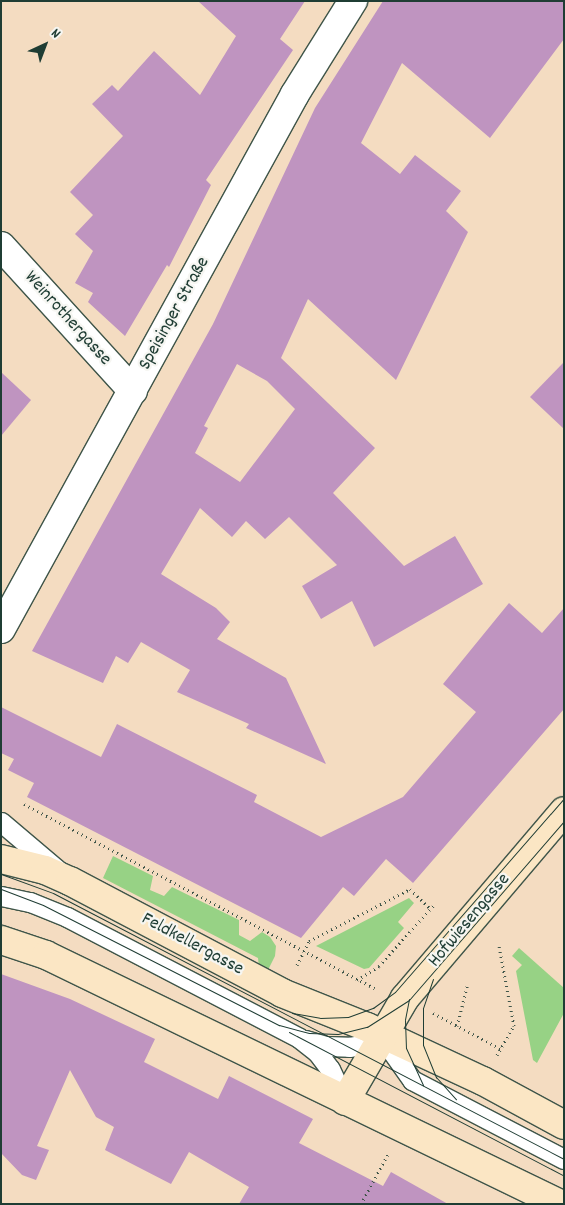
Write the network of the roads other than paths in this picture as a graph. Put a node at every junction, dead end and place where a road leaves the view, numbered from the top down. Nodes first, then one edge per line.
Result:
1 (353, 1) edge
2 (1, 246) edge
3 (133, 391) junction
4 (1, 629) edge
5 (564, 811) edge
6 (1, 822) edge
7 (1, 859) edge
8 (70, 881) junction
9 (1, 896) edge
10 (1, 940) edge
11 (381, 1036) junction
12 (299, 1038) junction
13 (345, 1100) junction
14 (564, 1125) edge
15 (564, 1159) edge
16 (560, 1204) edge

1 - 3 street, Speisinger Straße
2 - 3 street, Weinrothergasse
3 - 4 street, Speisinger Straße
5 - 11 main road, Hofwiesengasse
6 - 8 lane
7 - 8 main road, Feldkellergasse
8 - 11 main road, Feldkellergasse
9 - 12 lane, Feldkellergasse
10 - 13 main road
11 - 12 lane, Feldkellergasse
11 - 13 main road, Hofwiesengasse
11 - 14 main road, Feldkellergasse
11 - 15 lane
12 - 13 lane, Feldkellergasse
13 - 16 main road

